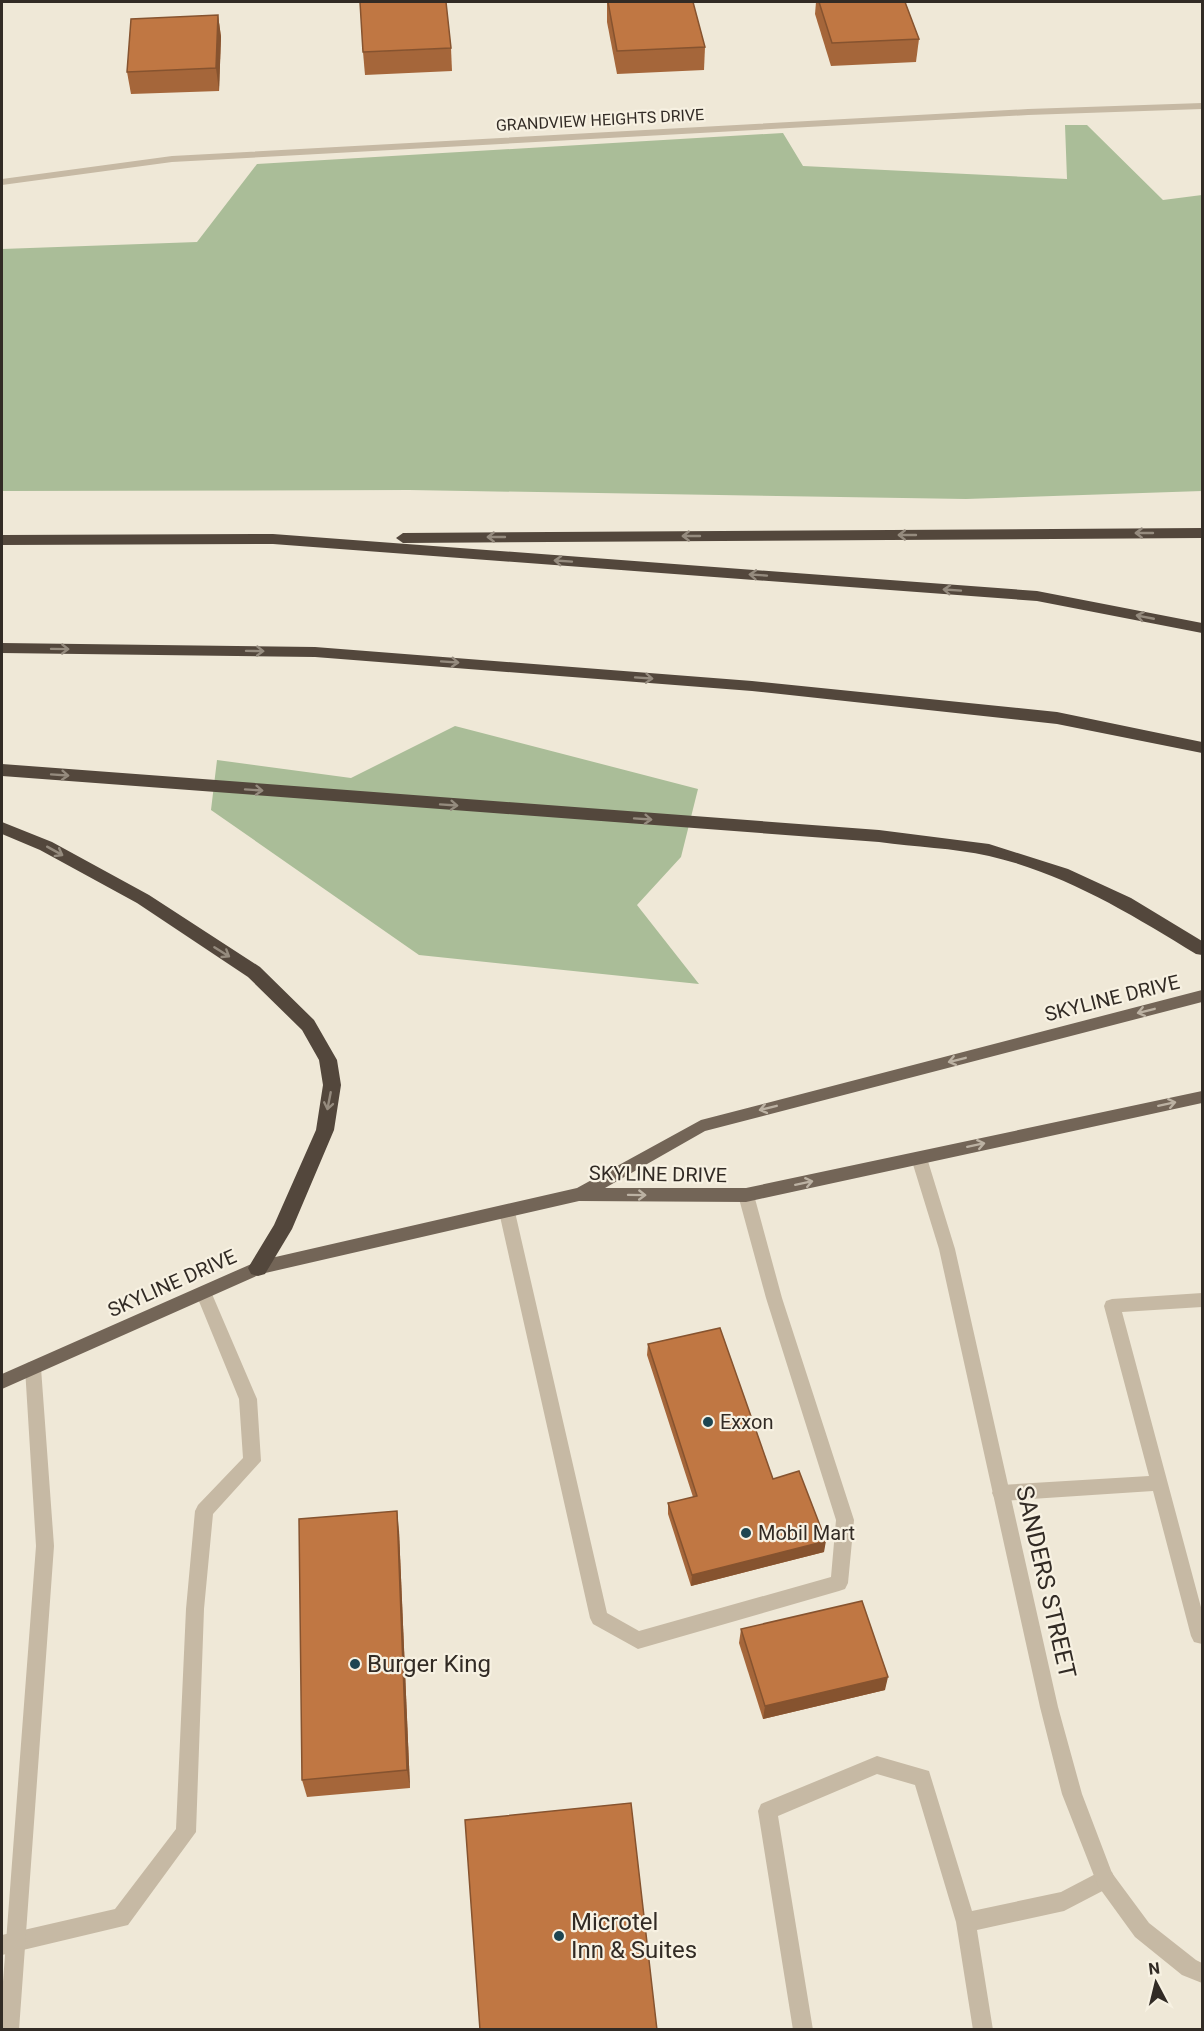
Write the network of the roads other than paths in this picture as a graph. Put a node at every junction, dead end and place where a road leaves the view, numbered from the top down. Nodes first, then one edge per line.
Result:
1 (1203, 106) edge
2 (2, 182) edge
3 (1203, 533) edge
4 (273, 539) junction
5 (2, 540) edge
6 (1203, 628) edge
7 (2, 648) edge
8 (1203, 748) edge
9 (2, 770) edge
10 (2, 828) edge
11 (1203, 949) edge
12 (1203, 996) edge
13 (1203, 1097) edge
14 (919, 1158) junction
15 (579, 1194) junction
16 (746, 1195) junction
17 (507, 1212) junction
18 (258, 1268) junction
19 (204, 1294) junction
20 (1203, 1300) edge
21 (33, 1368) junction
22 (2, 1382) edge
23 (1159, 1483) junction
24 (1001, 1493) junction
25 (1203, 1636) edge
26 (1104, 1879) junction
27 (966, 1922) junction
28 (9, 1944) edge
29 (1203, 1973) edge
30 (9, 2030) edge
31 (803, 2030) edge
32 (983, 2030) edge

1 - 2 street, GRANDVIEW HEIGHTS DRIVE
3 -> 4 highway
4 - 5 highway
6 -> 4 highway
7 -> 8 highway
9 -> 11 highway
10 -> 18 highway
12 -> 15 main road, SKYLINE DRIVE
14 -> 13 main road, SKYLINE DRIVE
16 -> 14 main road, SKYLINE DRIVE
14 - 24 street, SANDERS STREET
15 -> 16 main road, SKYLINE DRIVE
15 - 17 main road, SKYLINE DRIVE
16 - 17 street
17 - 18 main road, SKYLINE DRIVE
18 - 19 main road, SKYLINE DRIVE
19 - 21 main road, SKYLINE DRIVE
19 - 28 street
20 - 23 street
21 - 22 main road, SKYLINE DRIVE
21 - 28 street
23 - 24 street
23 - 25 street
24 - 26 street, SANDERS STREET
26 - 27 street
26 - 29 street, SANDERS STREET
27 - 31 street
27 - 32 street
28 - 30 street

